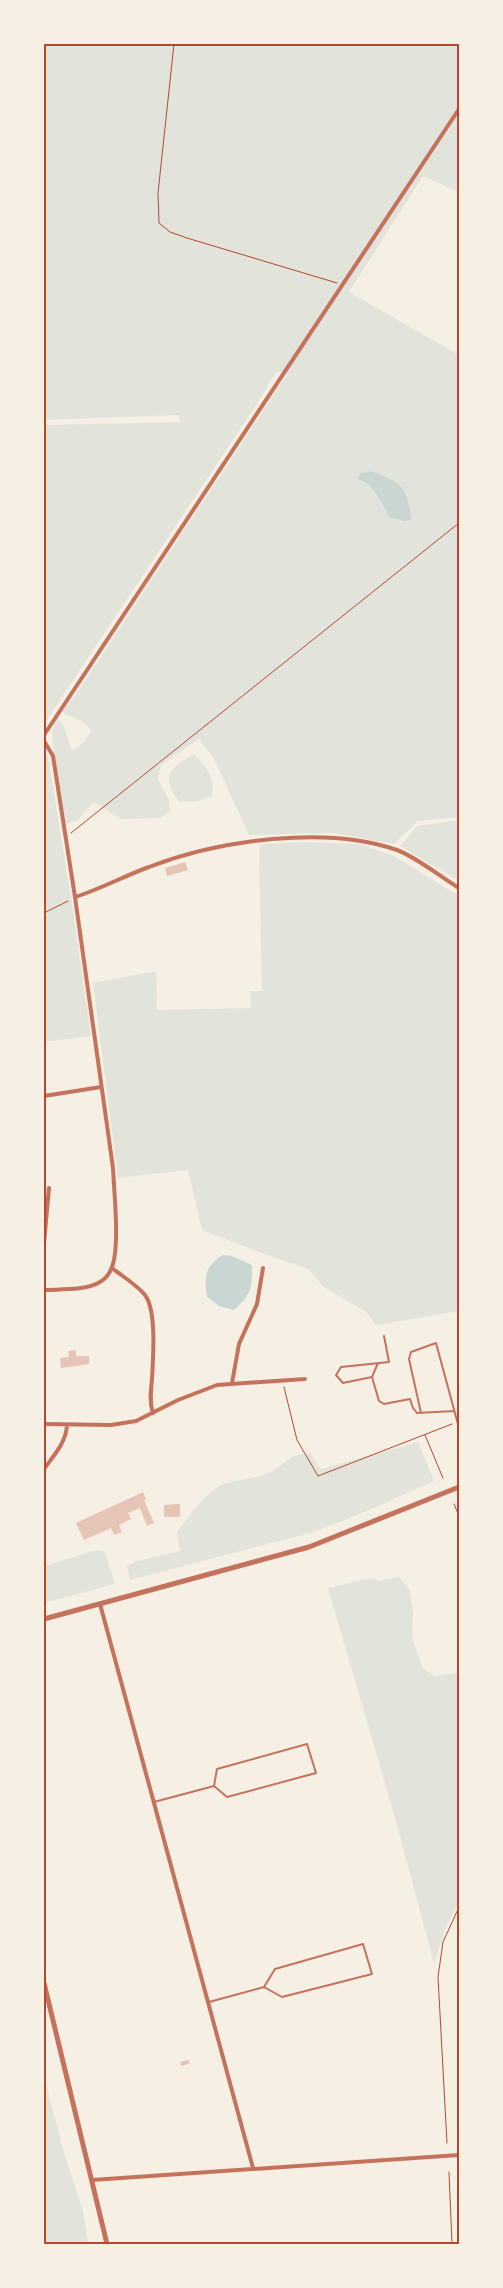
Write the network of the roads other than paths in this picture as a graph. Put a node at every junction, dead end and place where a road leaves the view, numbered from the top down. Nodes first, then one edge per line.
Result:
1 (459, 109) edge
2 (44, 734) edge
3 (44, 741) edge
4 (459, 888) edge
5 (75, 897) junction
6 (101, 1087) junction
7 (44, 1096) edge
8 (48, 1188) dead end
9 (44, 1243) edge
10 (112, 1268) junction
11 (263, 1268) dead end
12 (44, 1290) edge
13 (384, 1336) dead end
14 (378, 1363) junction
15 (372, 1377) junction
16 (305, 1379) dead end
17 (232, 1383) junction
18 (454, 1411) junction
19 (154, 1413) junction
20 (421, 1413) junction
21 (44, 1424) edge
22 (67, 1425) junction
23 (459, 1428) edge
24 (44, 1469) edge
25 (459, 1487) edge
26 (100, 1604) junction
27 (44, 1619) edge
28 (214, 1786) junction
29 (154, 1802) junction
30 (44, 1983) edge
31 (264, 1987) junction
32 (208, 2002) junction
33 (459, 2155) edge
34 (252, 2168) junction
35 (92, 2180) junction
36 (107, 2244) edge

1 - 2 street
3 - 5 street
4 - 5 street
5 - 6 street
6 - 7 street
6 - 10 street
8 - 9 street
10 - 12 street
10 - 19 street
11 - 17 street
13 - 14 lane
14 - 15 lane
14 - 15 lane
15 - 20 lane
16 - 17 street
17 - 19 street
18 - 20 lane
18 - 20 lane
18 - 23 lane
19 - 22 street
21 - 22 street
22 - 24 street
25 - 26 street
26 - 27 street
26 - 29 street
28 - 28 lane
28 - 29 lane
29 - 32 street
30 - 35 street
31 - 31 lane
31 - 32 lane
32 - 34 street
33 - 34 street
34 - 35 street
35 - 36 street

